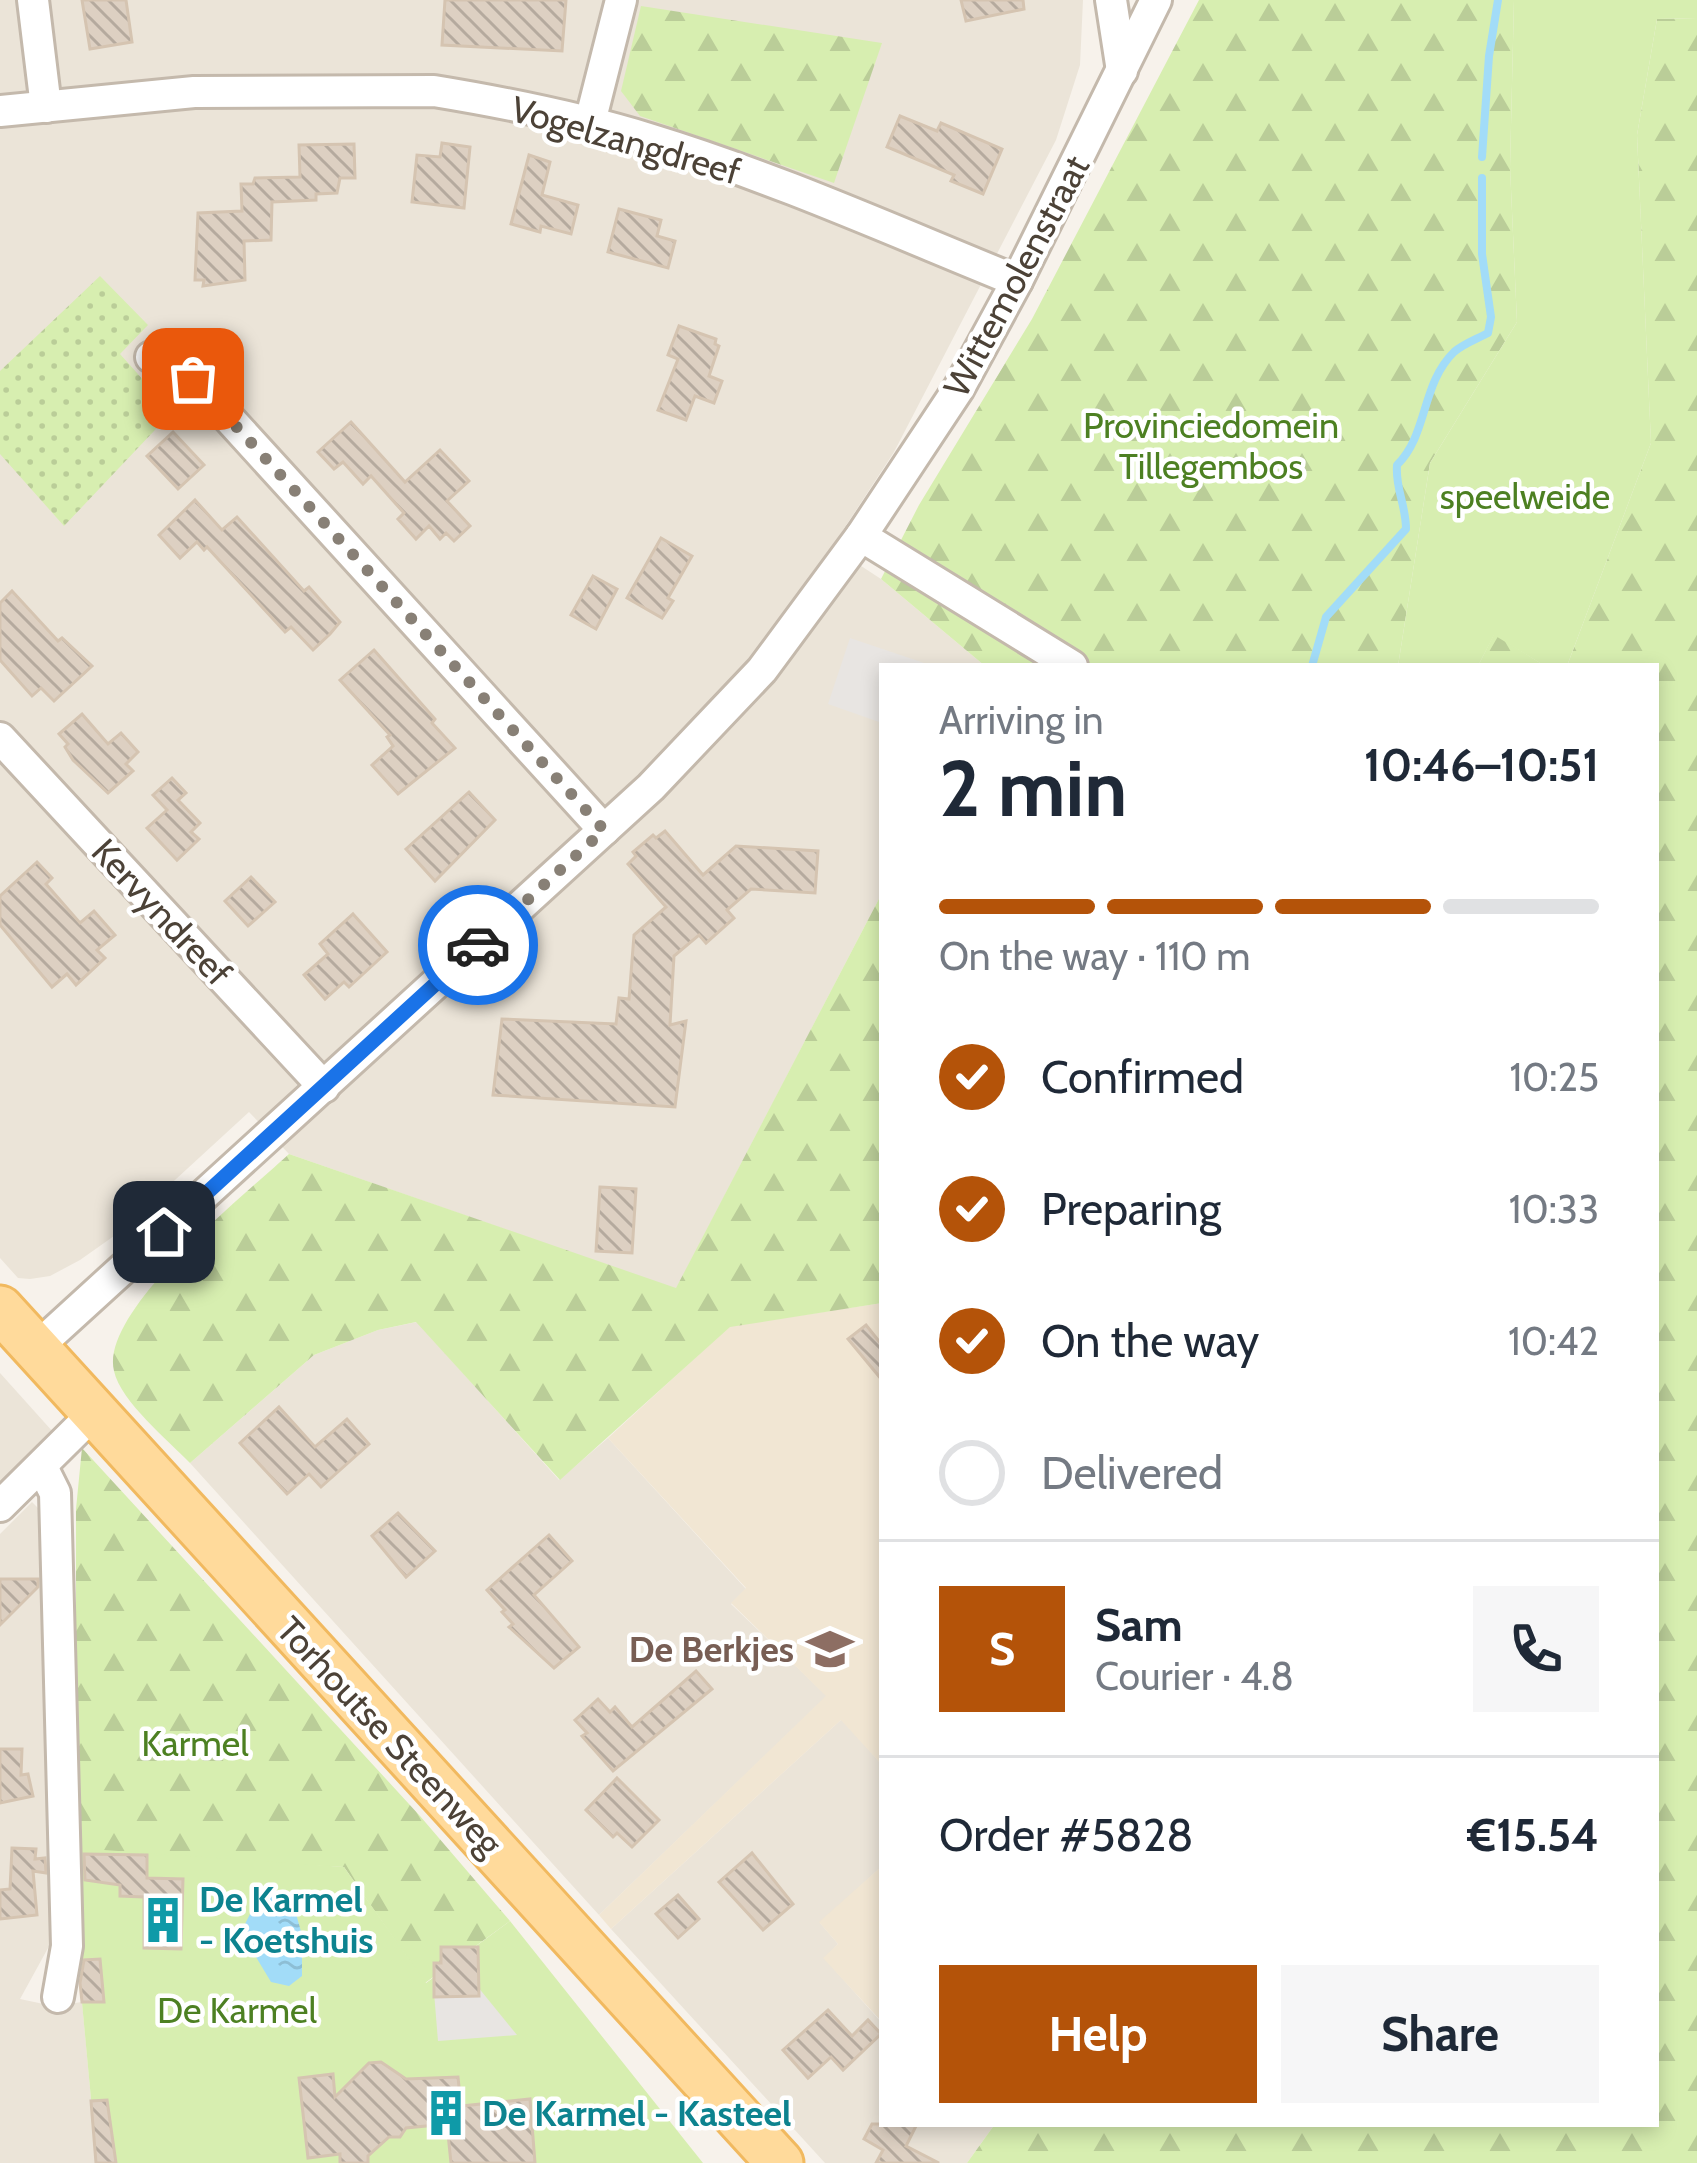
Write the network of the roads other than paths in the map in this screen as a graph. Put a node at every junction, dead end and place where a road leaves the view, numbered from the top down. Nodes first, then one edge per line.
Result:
1 (33, 0) edge
2 (621, 0) edge
3 (1111, 0) edge
4 (1156, 0) edge
5 (1122, 71) junction
6 (46, 107) junction
7 (0, 111) edge
8 (590, 122) junction
9 (1017, 281) junction
10 (151, 357) dead end
11 (861, 536) junction
12 (1067, 663) edge
13 (0, 737) edge
14 (604, 830) junction
15 (324, 1087) junction
16 (0, 1309) edge
17 (36, 1348) junction
18 (94, 1413) junction
19 (42, 1467) junction
20 (0, 1506) edge
21 (58, 1996) dead end
22 (780, 2163) edge

1 - 6 street
2 - 8 street
3 - 5 street
4 - 5 street, Wittemolenstraat
5 - 9 street, Wittemolenstraat
6 - 7 street, Vogelzangdreef
6 - 8 street, Vogelzangdreef
8 - 9 street, Vogelzangdreef
9 - 11 street, Wittemolenstraat
10 - 14 street
11 - 12 street
11 - 14 street, Wittemolenstraat
13 - 15 street, Kervyndreef
14 - 15 street, Wittemolenstraat
15 - 17 street, Wittemolenstraat
16 - 17 main road, Torhoutse Steenweg
17 - 18 main road, Torhoutse Steenweg
18 - 19 street
18 - 22 main road, Torhoutse Steenweg
19 - 20 street
19 - 21 street

